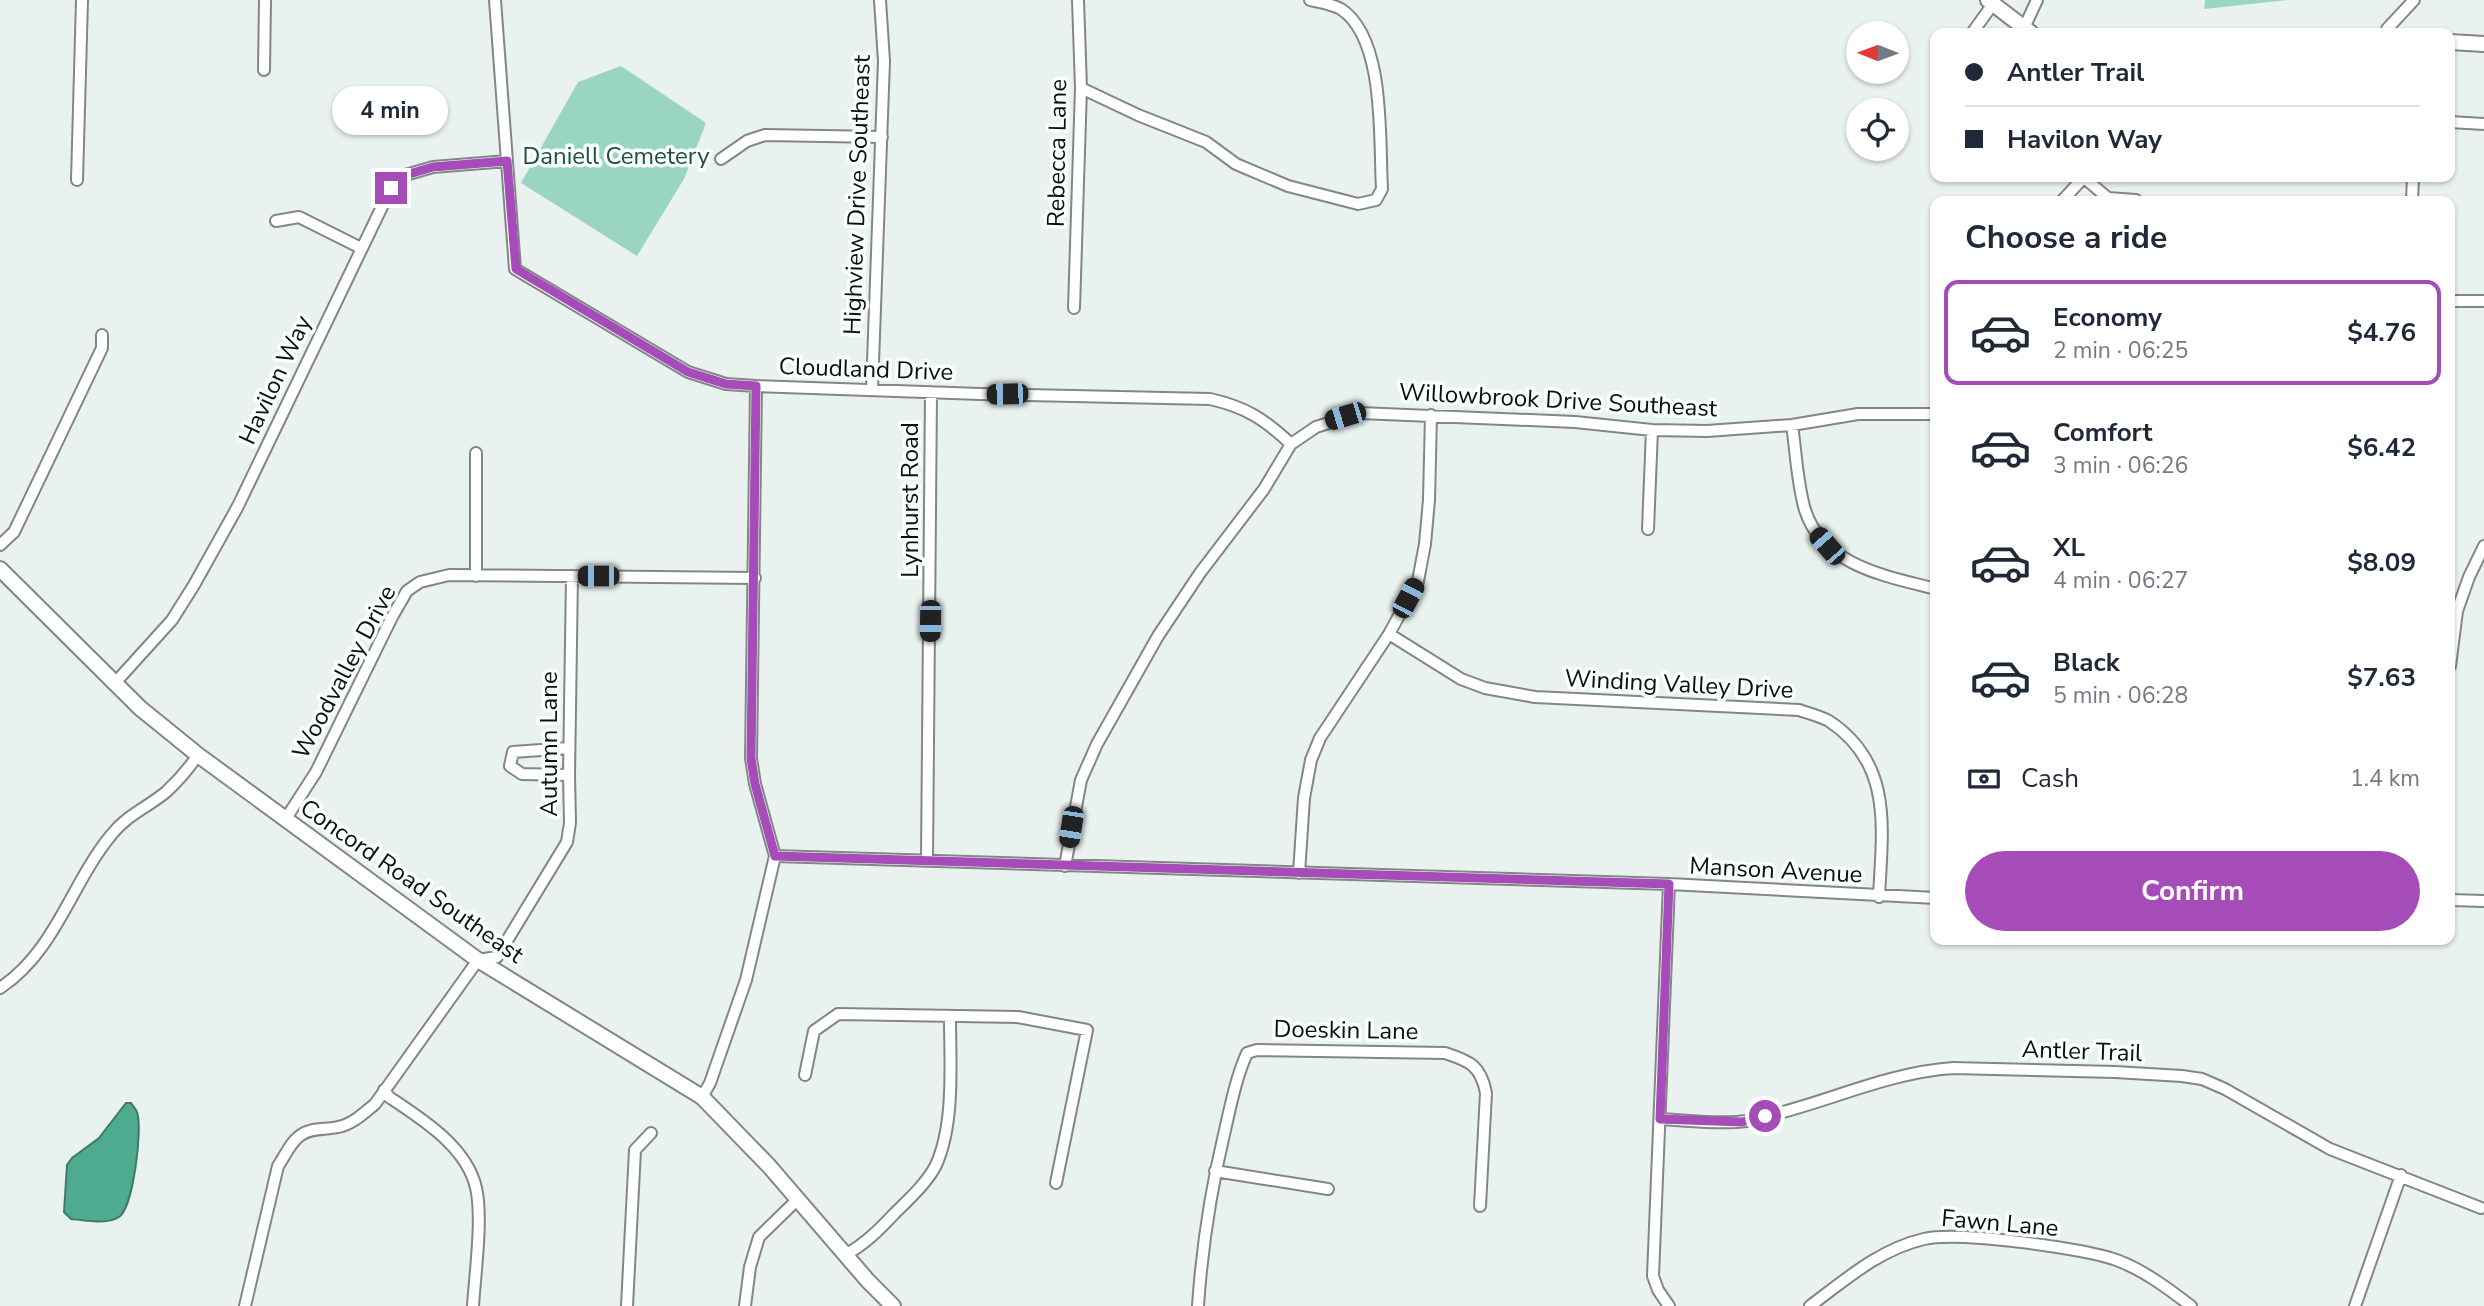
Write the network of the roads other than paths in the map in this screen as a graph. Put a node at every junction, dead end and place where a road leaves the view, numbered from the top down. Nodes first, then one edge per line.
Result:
1 (82, 0) edge
2 (265, 0) edge
3 (495, 0) edge
4 (880, 0) edge
5 (1078, 0) edge
6 (1310, 0) edge
7 (2037, 0) edge
8 (2414, 0) edge
9 (1990, 2) edge
10 (1338, 4) edge
11 (1975, 28) edge
12 (2023, 28) edge
13 (2028, 28) edge
14 (2388, 28) edge
15 (2455, 41) edge
16 (2484, 44) edge
17 (264, 70) dead end
18 (1081, 88) junction
19 (2455, 122) edge
20 (2484, 124) edge
21 (882, 137) junction
22 (721, 159) dead end
23 (507, 161) junction
24 (77, 180) dead end
25 (2079, 182) edge
26 (2090, 182) edge
27 (2067, 196) edge
28 (2106, 196) edge
29 (276, 221) dead end
30 (361, 248) junction
31 (2455, 301) edge
32 (2484, 301) edge
33 (1074, 308) dead end
34 (102, 335) dead end
35 (756, 386) junction
36 (872, 390) junction
37 (931, 392) junction
38 (1930, 414) edge
39 (1431, 415) junction
40 (1792, 425) junction
41 (1652, 430) junction
42 (1291, 444) junction
43 (476, 453) dead end
44 (1648, 529) dead end
45 (0, 545) edge
46 (2484, 546) edge
47 (0, 569) edge
48 (476, 576) junction
49 (572, 576) junction
50 (755, 578) junction
51 (1930, 587) edge
52 (2455, 627) edge
53 (1389, 634) junction
54 (115, 683) junction
55 (569, 748) junction
56 (198, 755) junction
57 (569, 775) junction
58 (285, 820) junction
59 (775, 856) junction
60 (927, 860) junction
61 (1065, 866) junction
62 (1299, 873) junction
63 (1669, 884) junction
64 (1878, 897) junction
65 (1930, 898) edge
66 (2455, 900) edge
67 (2484, 901) edge
68 (478, 960) junction
69 (0, 988) edge
70 (950, 1017) junction
71 (806, 1074) dead end
72 (384, 1090) junction
73 (702, 1097) junction
74 (1660, 1119) junction
75 (651, 1133) dead end
76 (1215, 1171) junction
77 (2400, 1175) junction
78 (1056, 1183) dead end
79 (1328, 1189) dead end
80 (798, 1199) junction
81 (1480, 1206) dead end
82 (2481, 1208) dead end
83 (845, 1255) junction
84 (245, 1306) edge
85 (473, 1306) edge
86 (627, 1306) edge
87 (745, 1306) edge
88 (893, 1306) edge
89 (1198, 1306) edge
90 (1669, 1306) edge
91 (1810, 1306) edge
92 (2192, 1306) edge
93 (2355, 1306) edge

1 - 24 street
2 - 17 street
3 - 23 street, Cloudland Drive
4 - 21 street, Highview Drive Southeast
5 - 18 street, Rebecca Lane
6 - 10 street
7 - 13 street
8 - 14 street
9 - 11 street
9 - 12 street
10 - 18 street
15 - 16 street
18 - 33 street, Rebecca Lane
19 - 20 street
21 - 22 street
21 - 36 street, Highview Drive Southeast
23 - 30 street, Havilon Way
23 - 35 street, Cloudland Drive
25 - 27 street
26 - 28 street
29 - 30 street
30 - 54 street, Havilon Way
31 - 32 street
34 - 45 street
35 - 36 street, Cloudland Drive
35 - 50 street
36 - 37 street, Cloudland Drive
37 - 42 street, Cloudland Drive
37 - 60 street, Lynhurst Road
38 - 40 street, Willowbrook Drive Southeast
39 - 41 street, Willowbrook Drive Southeast
39 - 42 street, Willowbrook Drive Southeast
39 - 53 street
40 - 41 street, Willowbrook Drive Southeast
40 - 51 street
41 - 44 street
42 - 61 street, Willowbrook Drive Southeast
43 - 48 street
46 - 52 street
47 - 54 street, Concord Road Southeast
48 - 49 street, Woodvalley Drive
48 - 58 street, Woodvalley Drive
49 - 50 street, Woodvalley Drive
49 - 55 street, Autumn Lane
50 - 59 street
53 - 62 street
53 - 64 street, Winding Valley Drive
54 - 56 street, Concord Road Southeast
55 - 57 street, Autumn Lane
55 - 57 street
56 - 58 street, Concord Road Southeast
56 - 69 street
57 - 68 street, Autumn Lane
58 - 68 street, Concord Road Southeast
59 - 60 street, Manson Avenue
59 - 73 street
60 - 61 street, Manson Avenue
61 - 62 street, Manson Avenue
62 - 63 street, Manson Avenue
63 - 64 street, Manson Avenue
63 - 74 street
64 - 65 street, Manson Avenue
66 - 67 street
68 - 72 street
68 - 73 street, Concord Road Southeast
70 - 71 street
70 - 78 street
70 - 83 street
72 - 84 street
72 - 85 street
73 - 80 street, Concord Road Southeast
74 - 77 street, Antler Trail
74 - 90 street
75 - 86 street
76 - 79 street
76 - 81 street, Doeskin Lane
76 - 89 street, Doeskin Lane
77 - 82 street, Antler Trail
77 - 93 street
80 - 83 street, Concord Road Southeast
80 - 87 street
83 - 88 street, Concord Road Southeast
91 - 92 street, Fawn Lane

